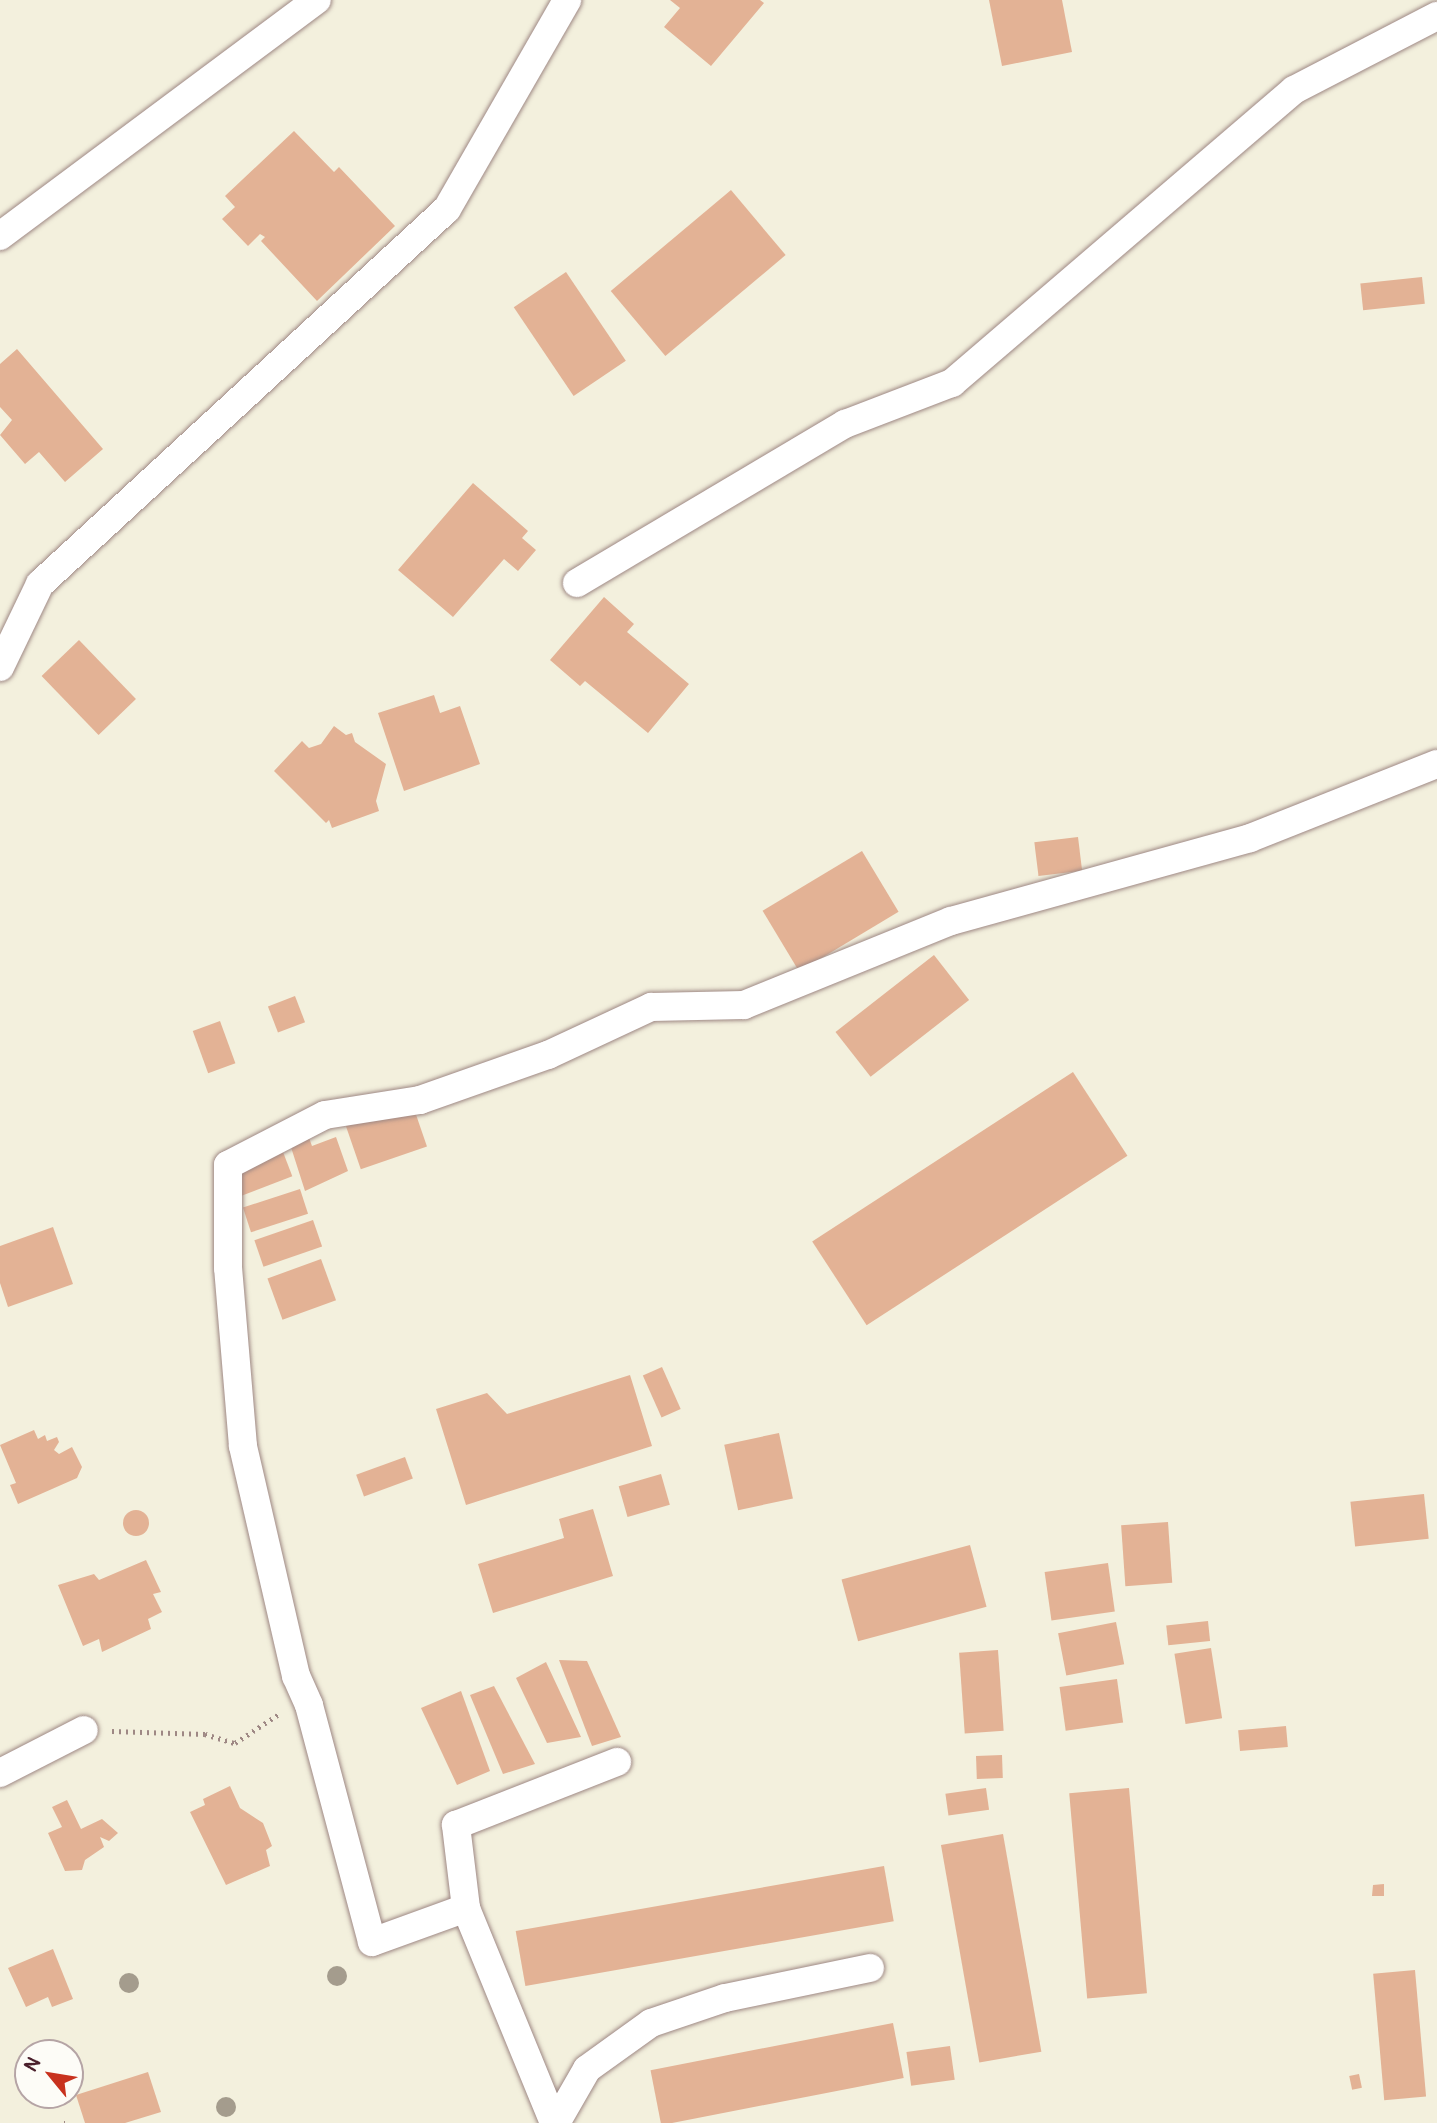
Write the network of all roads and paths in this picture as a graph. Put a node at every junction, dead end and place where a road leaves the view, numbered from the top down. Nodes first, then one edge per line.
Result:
1 (317, 0) edge
2 (567, 0) edge
3 (1437, 16) edge
4 (0, 236) edge
5 (577, 583) dead end
6 (0, 667) edge
7 (1437, 764) edge
8 (309, 1705) junction
9 (84, 1730) joint
10 (617, 1762) dead end
11 (0, 1773) edge
12 (467, 1908) junction
13 (870, 1968) dead end
14 (555, 2123) edge

1 - 4 street
2 - 6 street
3 - 5 street
7 - 8 street
8 - 9 path
8 - 12 street
9 - 11 street
10 - 12 street
12 - 14 street
13 - 14 street

